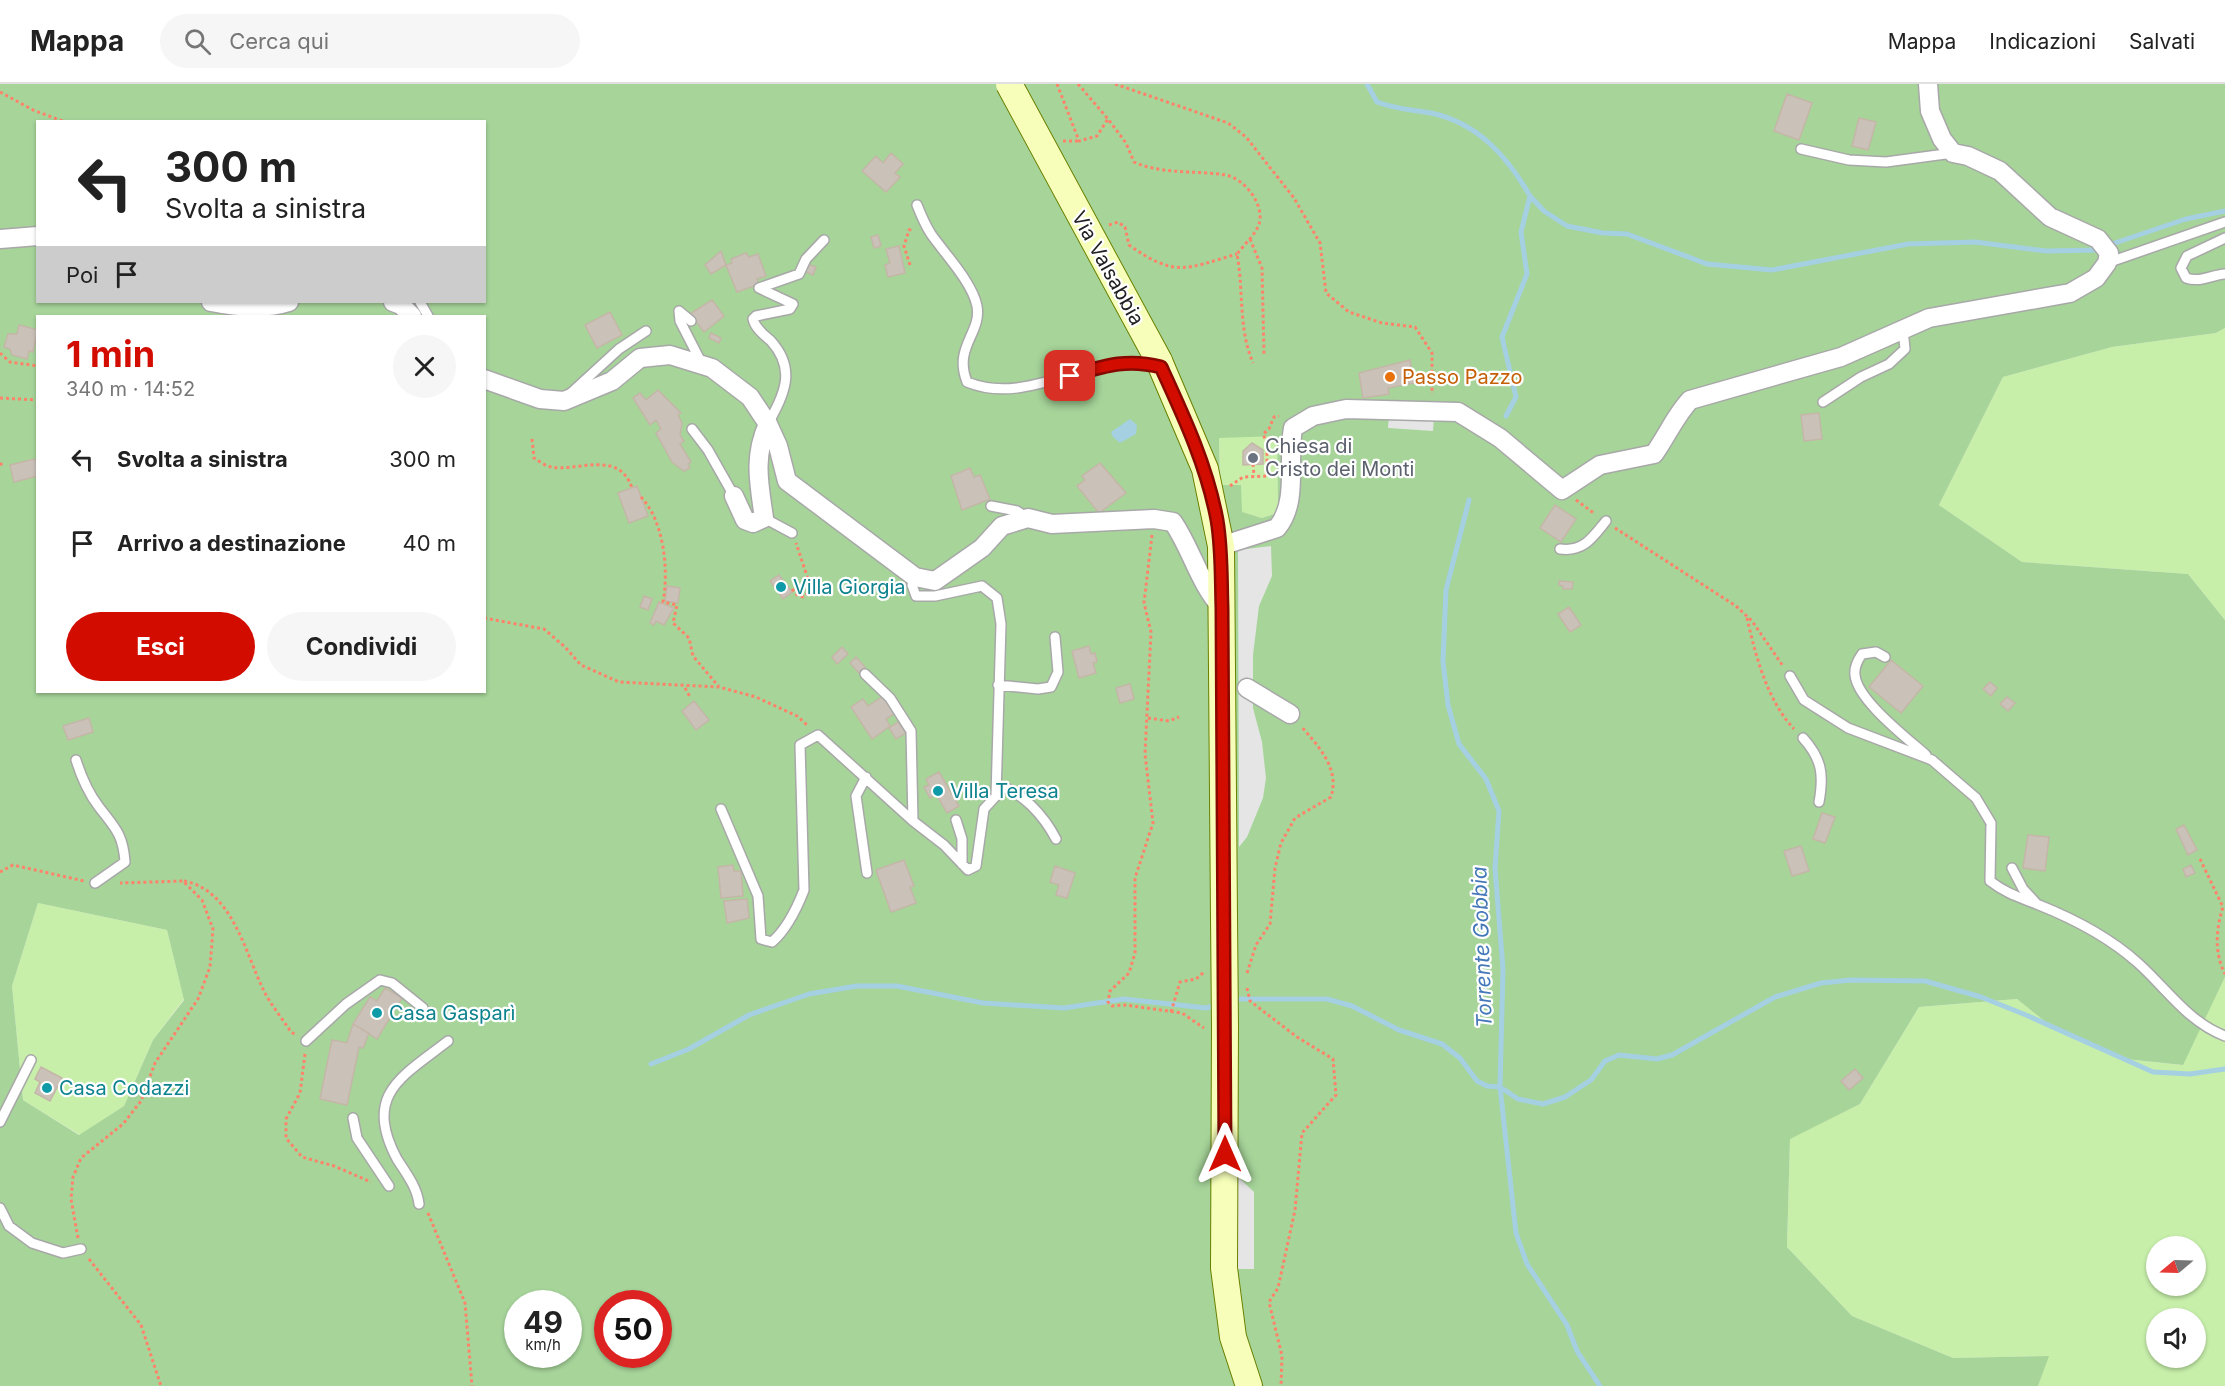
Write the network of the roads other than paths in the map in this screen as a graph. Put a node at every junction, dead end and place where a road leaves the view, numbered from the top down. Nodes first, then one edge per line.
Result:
1 (1009, 84) edge
2 (1928, 84) edge
3 (1800, 149) dead end
4 (1872, 153) dead end
5 (1953, 153) junction
6 (1886, 162) junction
7 (916, 205) dead end
8 (2225, 222) edge
9 (36, 236) edge
10 (2225, 238) edge
11 (0, 239) edge
12 (824, 240) dead end
13 (2107, 263) junction
14 (2225, 274) edge
15 (217, 303) edge
16 (286, 303) edge
17 (691, 321) dead end
18 (1903, 330) junction
19 (645, 331) dead end
20 (703, 364) junction
21 (1160, 364) junction
22 (486, 380) edge
23 (564, 401) junction
24 (1823, 402) dead end
25 (768, 424) junction
26 (692, 429) dead end
27 (734, 496) joint
28 (991, 506) dead end
29 (764, 518) junction
30 (1028, 518) junction
31 (1606, 521) road end
32 (792, 533) road end
33 (1221, 546) junction
34 (1560, 549) dead end
35 (915, 577) junction
36 (1222, 608) junction
37 (1055, 637) dead end
38 (1885, 657) dead end
39 (865, 674) dead end
40 (1790, 676) road end
41 (998, 685) junction
42 (1247, 688) dead end
43 (1290, 714) road end
44 (1803, 738) road end
45 (76, 760) dead end
46 (1932, 760) junction
47 (866, 777) junction
48 (997, 785) junction
49 (1819, 802) dead end
50 (721, 809) dead end
51 (956, 820) dead end
52 (913, 821) junction
53 (1056, 839) dead end
54 (962, 864) junction
55 (2012, 868) dead end
56 (867, 873) dead end
57 (95, 883) road end
58 (2038, 904) junction
59 (423, 1008) dead end
60 (2225, 1036) edge
61 (306, 1041) road end
62 (448, 1041) dead end
63 (31, 1060) dead end
64 (352, 1118) dead end
65 (0, 1122) edge
66 (389, 1186) dead end
67 (423, 1207) road end
68 (0, 1208) edge
69 (81, 1249) road end
70 (1247, 1383) edge

1 - 21 main road, Via Valsabbia, bridge
2 - 5 street
3 - 6 lane
4 - 6 lane
5 - 6 lane
5 - 13 street
7 - 21 lane
8 - 13 lane
9 - 11 street
10 - 14 lane
12 - 25 lane
13 - 18 street
15 - 16 street
17 - 20 lane
18 - 24 lane
18 - 33 street
19 - 23 lane
20 - 23 street
20 - 25 street
21 - 33 main road, Via Valsabbia
22 - 23 street
25 - 29 street
25 - 35 street
26 - 27 lane
27 - 29 street
28 - 30 lane
29 - 32 lane
30 - 35 street
30 - 36 street
31 - 34 lane
33 - 36 main road, Via Valsabbia
35 - 41 lane
36 - 70 main road, Via Valsabbia, bridge
37 - 41 lane
38 - 46 lane
39 - 52 lane
40 - 46 lane
41 - 48 lane
42 - 43 street
44 - 49 lane
45 - 57 lane
46 - 58 lane
47 - 50 lane
47 - 52 lane
47 - 56 lane
48 - 53 lane
48 - 54 lane
51 - 54 lane
52 - 54 lane
55 - 58 lane
58 - 60 lane
59 - 61 lane
62 - 67 lane
63 - 65 lane
64 - 66 lane
68 - 69 lane

